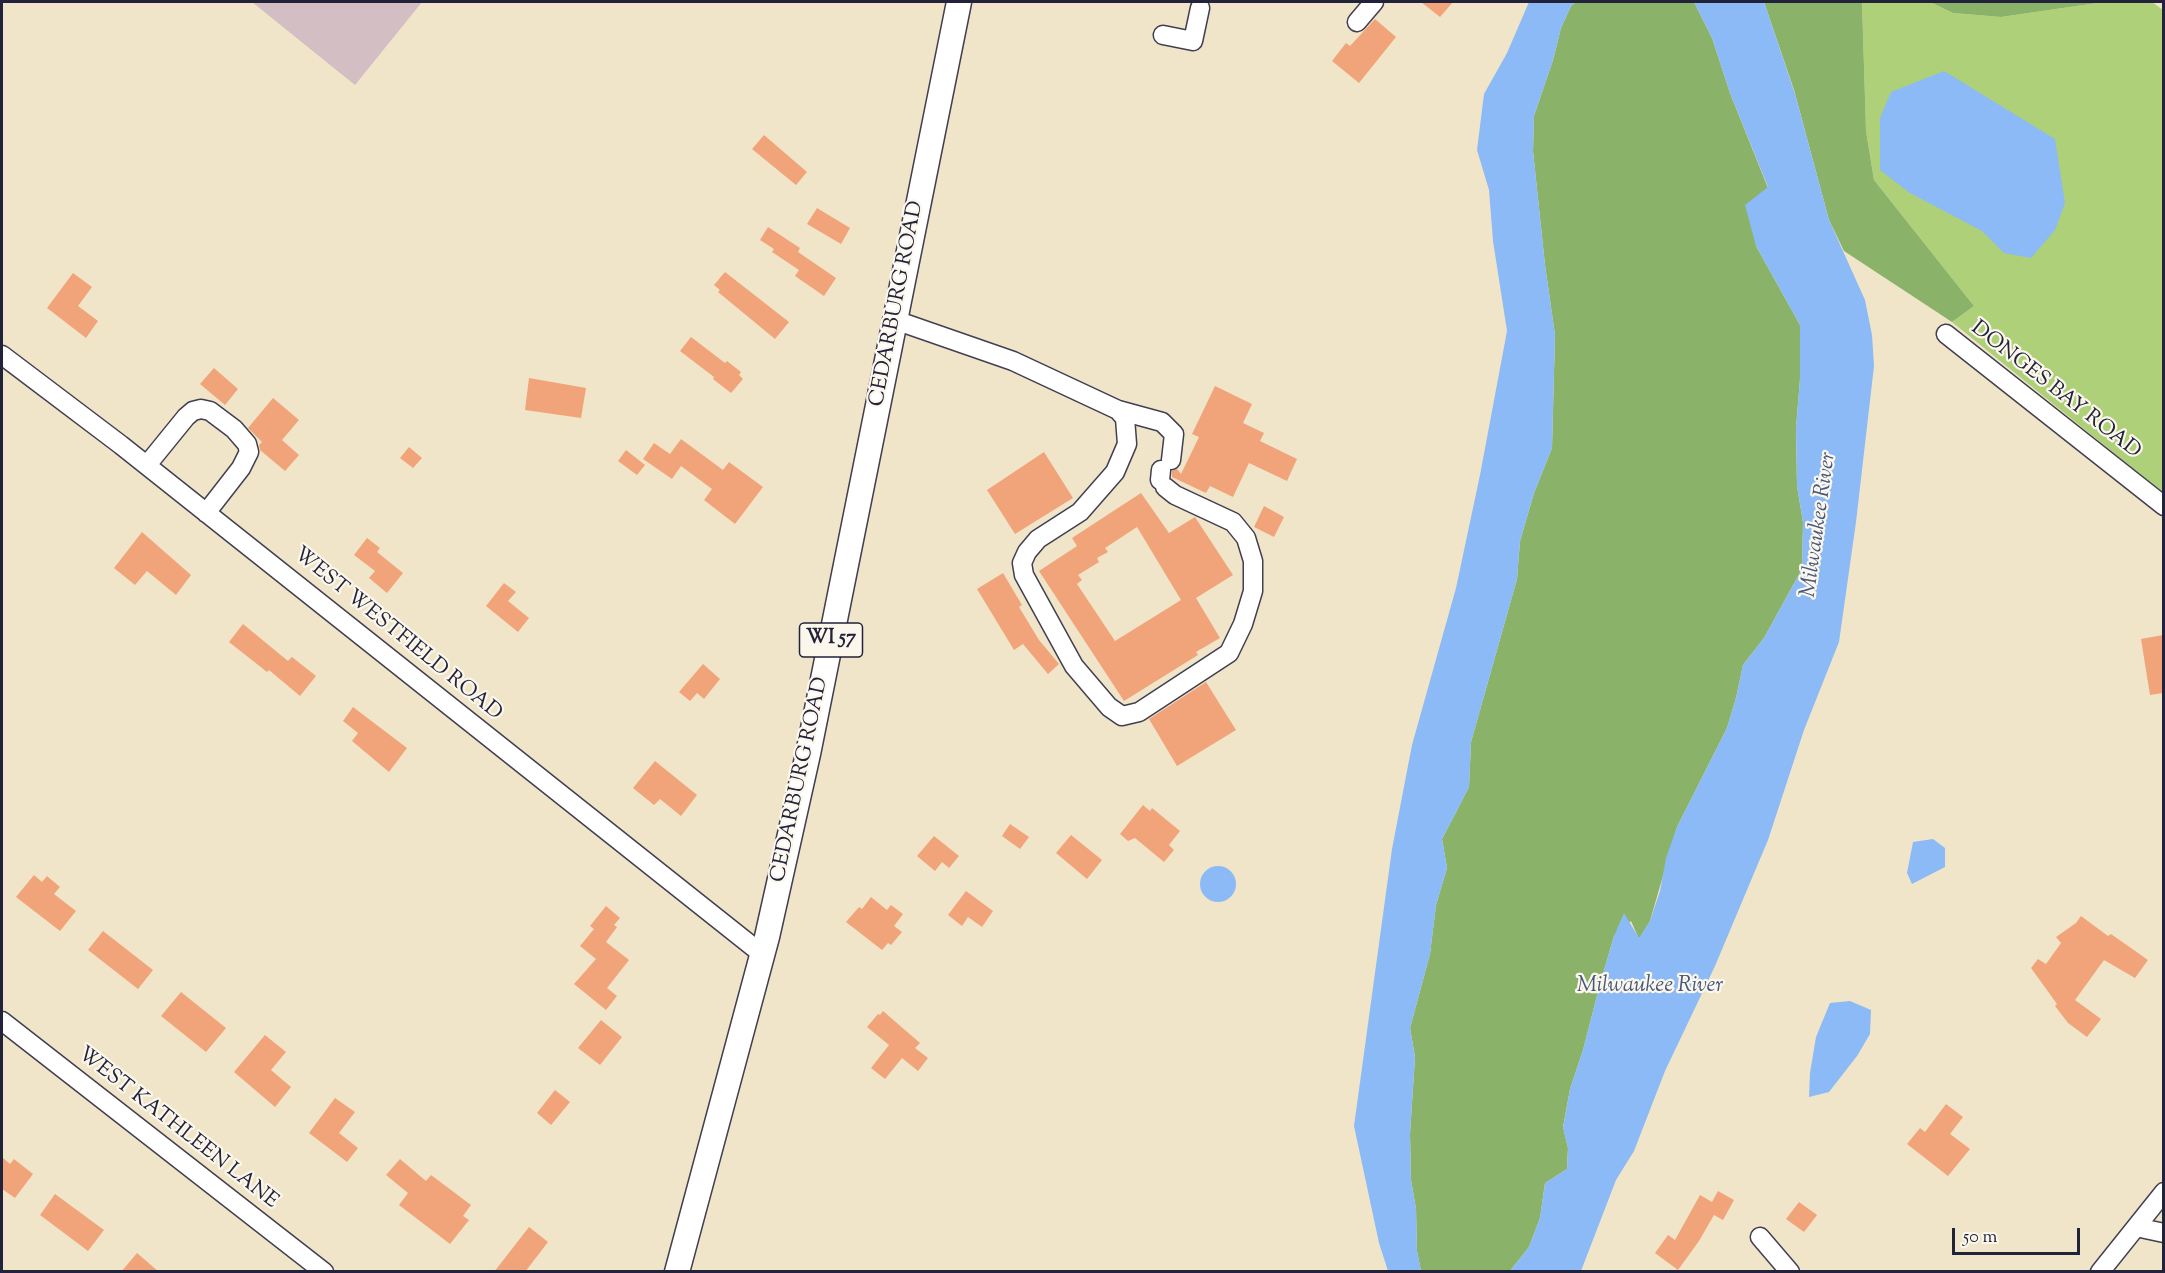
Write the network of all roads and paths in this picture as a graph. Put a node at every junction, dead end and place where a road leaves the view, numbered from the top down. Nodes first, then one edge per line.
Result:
1 (959, 2) edge
2 (1374, 2) edge
3 (1200, 8) dead end
4 (1357, 22) dead end
5 (1163, 35) dead end
6 (895, 320) junction
7 (1946, 334) dead end
8 (2, 355) edge
9 (1118, 410) junction
10 (147, 465) junction
11 (2163, 506) edge
12 (206, 513) junction
13 (762, 954) junction
14 (2, 1021) edge
15 (2163, 1192) edge
16 (2136, 1227) junction
17 (2163, 1233) edge
18 (1760, 1237) dead end
19 (324, 1272) edge
20 (677, 1272) edge
21 (1790, 1272) edge
22 (2100, 1272) edge

1 - 6 main road, CEDARBURG ROAD / WI 57
2 - 4 street
3 - 5 street
6 - 9 street
6 - 13 main road, CEDARBURG ROAD / WI 57
7 - 11 street, DONGES BAY ROAD
8 - 10 street, WEST WESTFIELD ROAD
9 - 9 street
10 - 12 street, WEST WESTFIELD ROAD
10 - 12 street
12 - 13 street, WEST WESTFIELD ROAD
13 - 20 main road, CEDARBURG ROAD / WI 57
14 - 19 street, WEST KATHLEEN LANE
15 - 16 street
16 - 17 street
16 - 22 street
18 - 21 street

